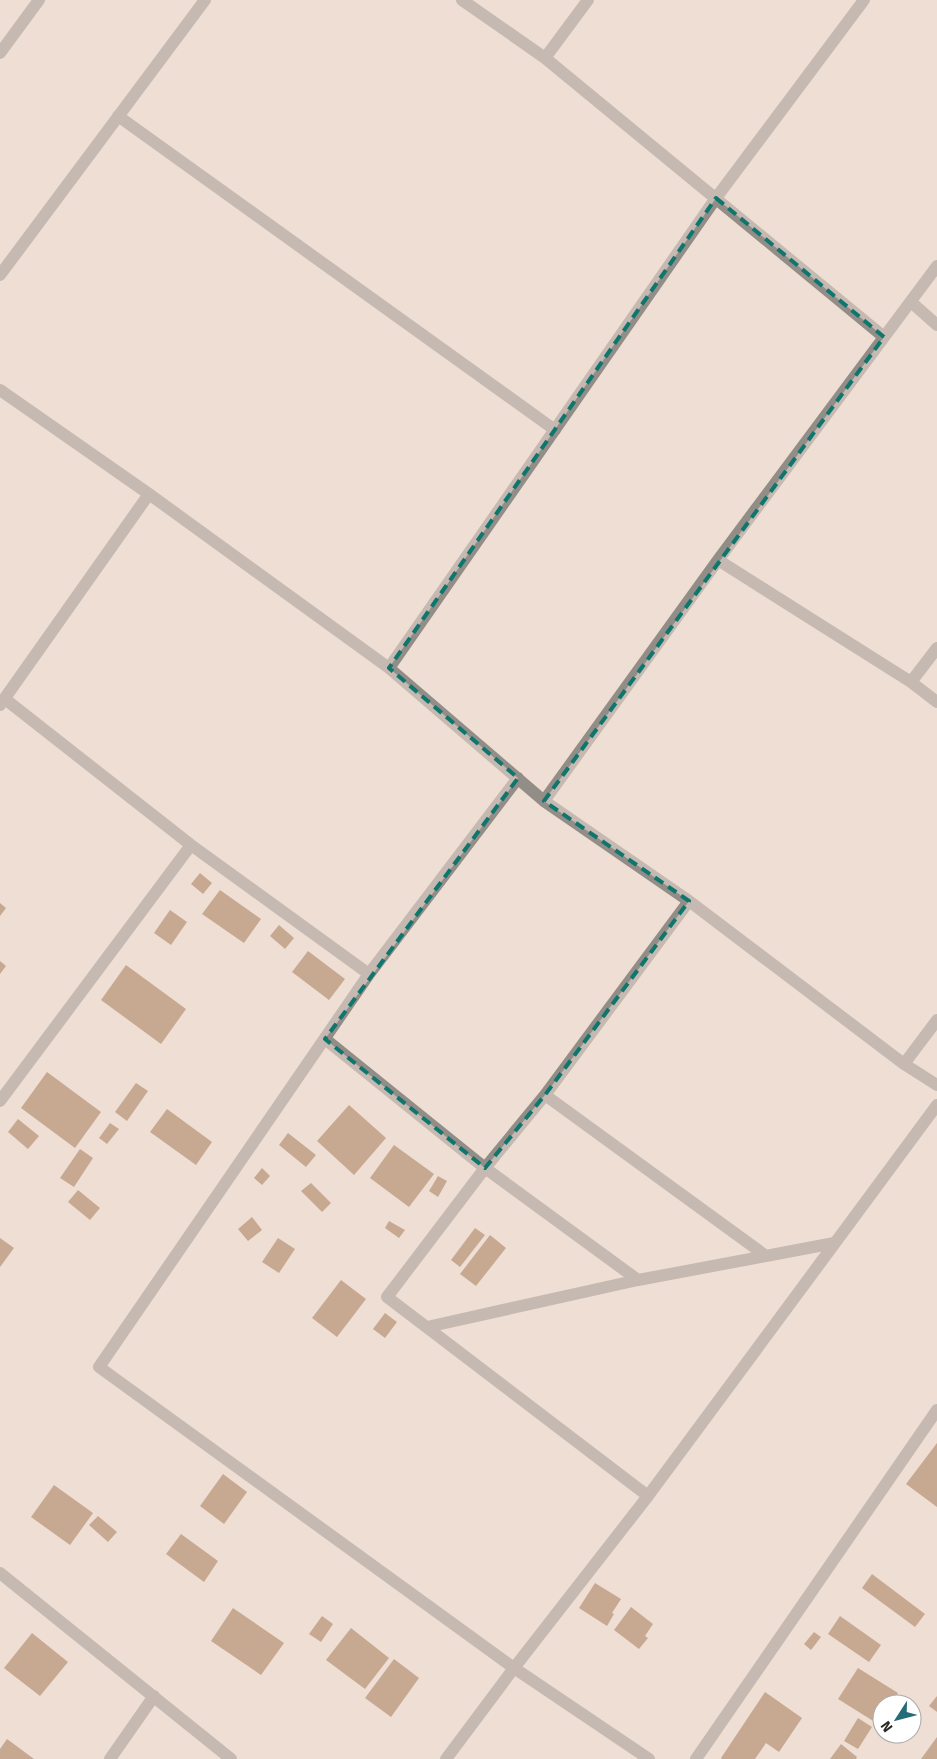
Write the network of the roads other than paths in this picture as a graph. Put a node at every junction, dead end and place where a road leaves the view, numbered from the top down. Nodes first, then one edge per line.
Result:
1 (39, 0) edge
2 (205, 0) edge
3 (462, 0) edge
4 (588, 0) edge
5 (864, 0) edge
6 (0, 53) edge
7 (545, 58) junction
8 (118, 116) junction
9 (716, 198) junction
10 (937, 266) edge
11 (0, 274) edge
12 (911, 302) junction
13 (937, 325) edge
14 (884, 337) junction
15 (0, 390) edge
16 (555, 430) junction
17 (149, 494) junction
18 (718, 560) junction
19 (937, 648) edge
20 (389, 668) junction
21 (911, 682) junction
22 (2, 702) edge
23 (937, 702) edge
24 (518, 778) junction
25 (544, 801) junction
26 (191, 845) junction
27 (689, 901) junction
28 (369, 974) junction
29 (937, 1020) edge
30 (324, 1039) junction
31 (904, 1064) junction
32 (937, 1085) edge
33 (545, 1095) junction
34 (0, 1100) edge
35 (937, 1105) edge
36 (485, 1168) junction
37 (834, 1243) junction
38 (766, 1256) junction
39 (638, 1280) junction
40 (427, 1327) junction
41 (937, 1410) edge
42 (648, 1496) junction
43 (0, 1574) edge
44 (514, 1668) junction
45 (154, 1696) junction
46 (110, 1759) edge
47 (231, 1759) edge
48 (446, 1759) edge
49 (649, 1759) edge
50 (696, 1759) edge

1 - 6 street
2 - 8 street
3 - 7 street
4 - 7 street
5 - 9 street
7 - 9 street
8 - 11 street
8 - 16 street
9 - 14 street
9 - 16 street
10 - 12 street
12 - 13 street
12 - 14 street
14 - 18 street
15 - 17 street
16 - 20 street
17 - 20 street
17 - 22 street
18 - 21 street
18 - 25 street
19 - 21 street
20 - 24 street
21 - 23 street
22 - 26 street
24 - 25 street
24 - 28 street
25 - 27 street
26 - 28 street
26 - 34 street
27 - 31 street
27 - 33 street
28 - 30 street
29 - 31 street
30 - 36 street
30 - 44 street
31 - 32 street
33 - 36 street
33 - 38 street
35 - 37 street
36 - 39 street
36 - 40 street
37 - 38 street
37 - 42 street
38 - 39 street
39 - 40 street
40 - 42 street
41 - 50 street
42 - 44 street
43 - 45 street
44 - 48 street
44 - 49 street
45 - 46 street
45 - 47 street

